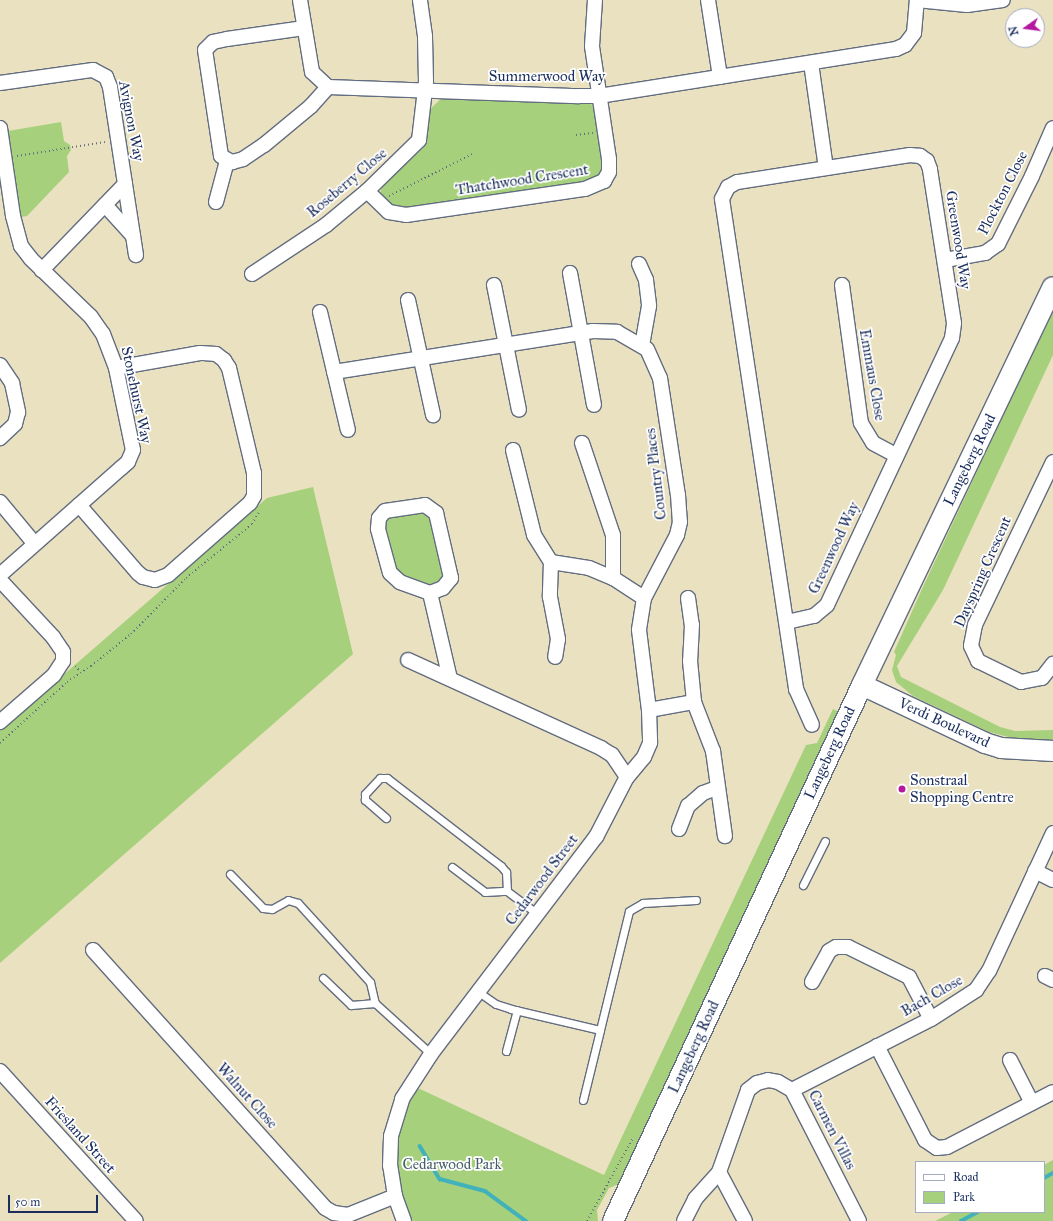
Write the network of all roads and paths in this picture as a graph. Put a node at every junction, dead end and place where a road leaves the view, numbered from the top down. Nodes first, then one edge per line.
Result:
1 (300, 0) edge
2 (420, 0) edge
3 (594, 0) edge
4 (708, 0) edge
5 (917, 0) edge
6 (1004, 0) edge
7 (304, 28) junction
8 (812, 63) junction
9 (720, 77) junction
10 (0, 83) edge
11 (328, 87) junction
12 (424, 92) junction
13 (599, 96) junction
14 (0, 128) edge
15 (1053, 128) edge
16 (605, 131) junction
17 (576, 135) dead end
18 (118, 140) junction
19 (472, 154) dead end
20 (4, 158) junction
21 (228, 161) junction
22 (826, 168) junction
23 (125, 184) junction
24 (367, 191) junction
25 (216, 202) dead end
26 (379, 204) junction
27 (105, 205) junction
28 (7, 217) edge
29 (133, 236) junction
30 (136, 255) dead end
31 (945, 260) junction
32 (639, 264) dead end
33 (42, 270) junction
34 (570, 273) dead end
35 (252, 274) dead end
36 (494, 285) dead end
37 (842, 285) dead end
38 (1053, 287) edge
39 (408, 300) dead end
40 (320, 312) dead end
41 (581, 333) junction
42 (642, 344) junction
43 (506, 345) junction
44 (421, 358) junction
45 (0, 365) edge
46 (116, 368) junction
47 (334, 372) junction
48 (594, 405) dead end
49 (519, 410) dead end
50 (433, 415) dead end
51 (348, 430) dead end
52 (0, 438) edge
53 (582, 443) dead end
54 (513, 450) dead end
55 (896, 455) junction
56 (1053, 462) edge
57 (252, 499) junction
58 (0, 502) edge
59 (79, 506) junction
60 (34, 543) junction
61 (551, 562) junction
62 (0, 575) edge
63 (612, 578) junction
64 (0, 580) edge
65 (430, 593) junction
66 (644, 598) junction
67 (688, 598) dead end
68 (786, 622) junction
69 (555, 657) dead end
70 (408, 660) dead end
71 (1053, 664) edge
72 (450, 679) junction
73 (862, 685) junction
74 (694, 702) junction
75 (649, 710) junction
76 (0, 722) edge
77 (812, 725) dead end
78 (651, 735) joint
79 (0, 743) edge
80 (1053, 751) edge
81 (627, 777) junction
82 (717, 788) junction
83 (386, 818) dead end
84 (679, 830) dead end
85 (1053, 833) edge
86 (725, 836) dead end
87 (825, 841) dead end
88 (452, 867) dead end
89 (1035, 871) junction
90 (230, 874) dead end
91 (1053, 880) edge
92 (803, 885) dead end
93 (507, 891) junction
94 (696, 900) dead end
95 (538, 914) junction
96 (93, 950) dead end
97 (324, 978) dead end
98 (812, 982) dead end
99 (480, 992) junction
100 (375, 1003) junction
101 (517, 1010) junction
102 (931, 1019) junction
103 (600, 1030) junction
104 (877, 1046) junction
105 (506, 1051) dead end
106 (430, 1054) junction
107 (1010, 1060) dead end
108 (0, 1071) edge
109 (792, 1090) junction
110 (1053, 1092) edge
111 (583, 1100) dead end
112 (1032, 1103) junction
113 (719, 1172) junction
114 (395, 1196) junction
115 (597, 1202) dead end
116 (609, 1214) edge
117 (136, 1221) edge
118 (404, 1221) edge
119 (684, 1221) edge
120 (745, 1221) edge
121 (859, 1221) edge

1 - 7 street
2 - 12 street, Roseberry Close
3 - 13 street, Thatchwood Crescent
4 - 9 street
5 - 6 street
5 - 8 street, Summerwood Way
7 - 11 street
7 - 21 street
8 - 9 street, Summerwood Way
8 - 22 street
9 - 13 street, Summerwood Way
10 - 18 street, Avignon Way
11 - 12 street, Summerwood Way
11 - 21 street
12 - 13 street, Summerwood Way
12 - 24 street, Roseberry Close
13 - 16 street, Thatchwood Crescent
14 - 20 street, Stonehurst Way
15 - 31 street, Plockton Close
16 - 17 path
16 - 26 street, Thatchwood Crescent
18 - 20 path
18 - 23 street, Avignon Way
19 - 26 path
20 - 28 street, Stonehurst Way
21 - 25 street
22 - 31 street, Greenwood Way
22 - 68 street, Greenwood Way
23 - 27 street, Avignon Way
23 - 29 street, Avignon Way
24 - 26 street, Thatchwood Crescent
24 - 35 street, Roseberry Close
27 - 29 street
27 - 33 street, Avignon Way
28 - 33 street, Stonehurst Way
29 - 30 street, Avignon Way
31 - 55 street, Greenwood Way
32 - 42 street
33 - 46 street, Stonehurst Way
34 - 41 street
36 - 43 street
37 - 55 street, Emmaus Close
38 - 73 main road, Langeberg Road
39 - 44 street
40 - 47 street
41 - 42 street, Country Places
41 - 43 street, Country Places
41 - 48 street
42 - 66 street, Country Places
43 - 44 street, Country Places
43 - 49 street
44 - 47 street, Country Places
44 - 50 street
45 - 52 street
46 - 57 street
46 - 59 street, Stonehurst Way
47 - 51 street
53 - 63 street
54 - 61 street
55 - 68 street, Greenwood Way
56 - 71 street, Dayspring Crescent
57 - 59 street
57 - 79 path
58 - 60 street
59 - 60 street, Stonehurst Way
60 - 62 street, Stonehurst Way
61 - 63 street
61 - 69 street
63 - 66 street
64 - 76 street
65 - 65 street
65 - 72 street
66 - 75 street, Country Places
67 - 74 street
68 - 77 street
70 - 72 street
72 - 81 street
73 - 80 main road, Verdi Boulevard
73 - 116 main road, Langeberg Road
74 - 75 street
74 - 82 street
75 - 78 street, Country Places
78 - 81 street, Cedarwood Street
81 - 95 street, Cedarwood Street
82 - 84 street
82 - 86 street
83 - 93 lane
85 - 89 street, Bach Close
87 - 92 lane
88 - 93 lane
89 - 91 street
89 - 102 street, Bach Close
90 - 100 lane
93 - 95 lane
94 - 103 lane
95 - 99 street, Cedarwood Street
96 - 114 street, Walnut Close
97 - 100 lane
98 - 102 street
99 - 101 lane
99 - 106 street, Cedarwood Street
100 - 106 lane
101 - 103 lane
101 - 105 lane
102 - 104 street, Bach Close
103 - 111 lane
104 - 109 street, Bach Close
104 - 112 street
106 - 114 street, Cedarwood Street
107 - 112 street
108 - 117 street, Friesland Street
109 - 113 street, Carmen Villas
109 - 121 street, Carmen Villas
110 - 112 street
113 - 119 street, Carmen Villas
113 - 120 street
114 - 118 street, Cedarwood Street
115 - 116 path

